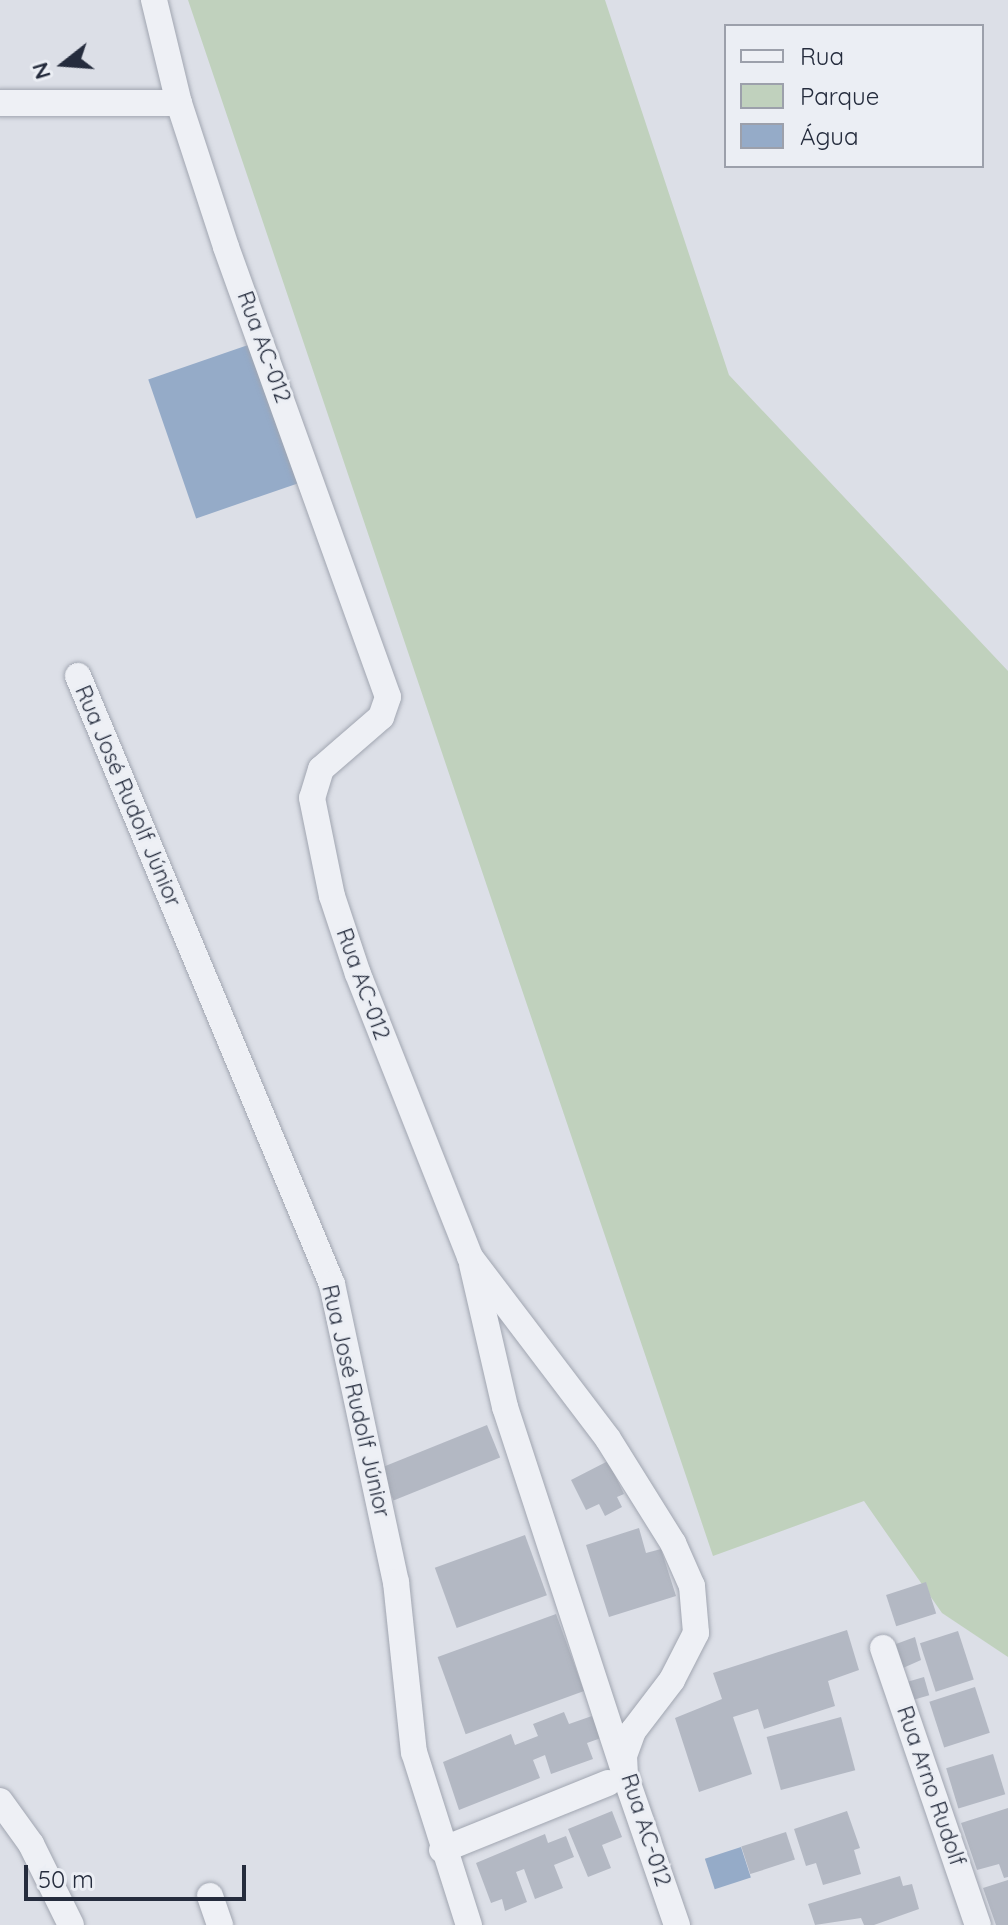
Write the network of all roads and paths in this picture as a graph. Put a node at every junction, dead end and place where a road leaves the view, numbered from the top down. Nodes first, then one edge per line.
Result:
1 (154, 0) edge
2 (0, 103) edge
3 (179, 103) junction
4 (78, 676) dead end
5 (470, 1257) junction
6 (883, 1648) dead end
7 (616, 1779) junction
8 (0, 1801) edge
9 (442, 1850) junction
10 (210, 1896) dead end
11 (71, 1925) edge
12 (220, 1925) edge
13 (469, 1925) edge
14 (677, 1925) edge
15 (978, 1925) edge

1 - 3 street, Rua AC-012
2 - 3 street
3 - 5 street, Rua AC-012
4 - 9 street, Rua José Rudolf Júnior
5 - 7 street
5 - 7 street, Rua AC-012
6 - 15 street, Rua Arno Rudolf
7 - 9 street
7 - 14 street, Rua AC-012
8 - 11 street
9 - 13 street, Rua José Rudolf Júnior
10 - 12 street

